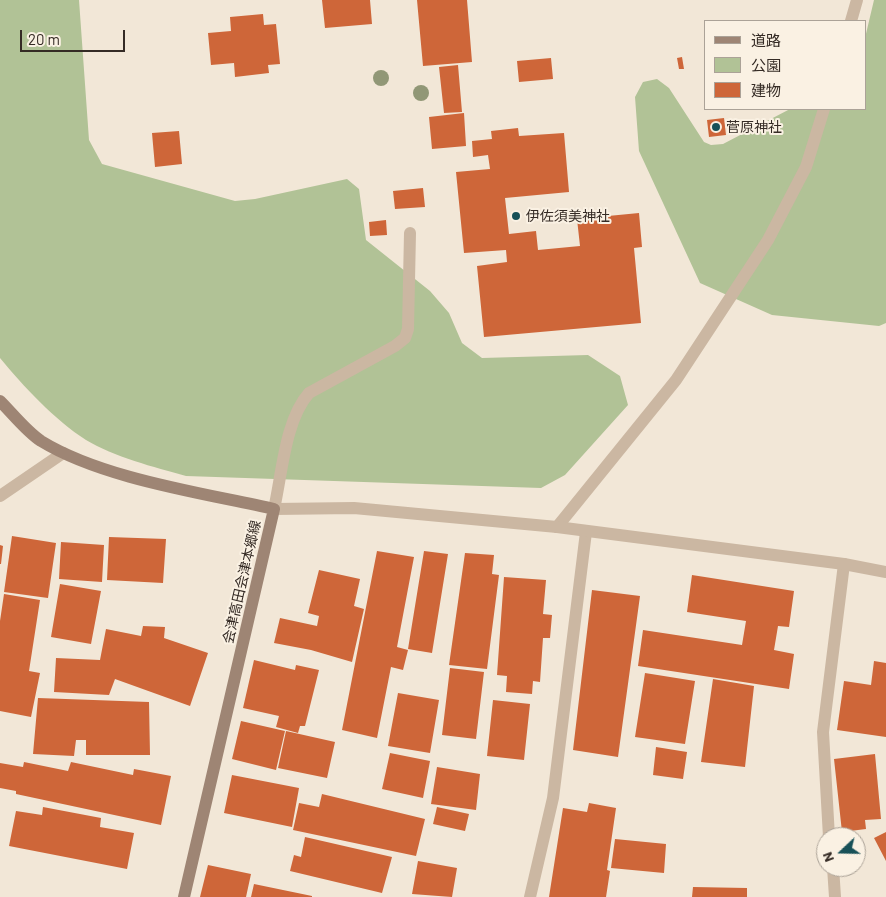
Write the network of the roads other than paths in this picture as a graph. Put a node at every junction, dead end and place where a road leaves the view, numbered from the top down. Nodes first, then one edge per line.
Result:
1 (857, 0) edge
2 (851, 20) edge
3 (824, 110) edge
4 (410, 233) dead end
5 (0, 401) edge
6 (64, 453) junction
7 (0, 496) edge
8 (274, 509) junction
9 (557, 527) junction
10 (586, 532) junction
11 (844, 564) junction
12 (886, 572) edge
13 (828, 827) edge
14 (834, 877) edge
15 (184, 897) edge
16 (530, 897) edge
17 (835, 897) edge

1 - 2 street
3 - 9 street
4 - 8 street
5 - 6 main road, 会津高田会津本郷線
6 - 7 street
6 - 8 main road, 会津高田会津本郷線
8 - 9 street
8 - 15 main road, 会津高田会津本郷線
9 - 10 street
10 - 11 street
10 - 16 street
11 - 12 street
11 - 13 street
14 - 17 street

